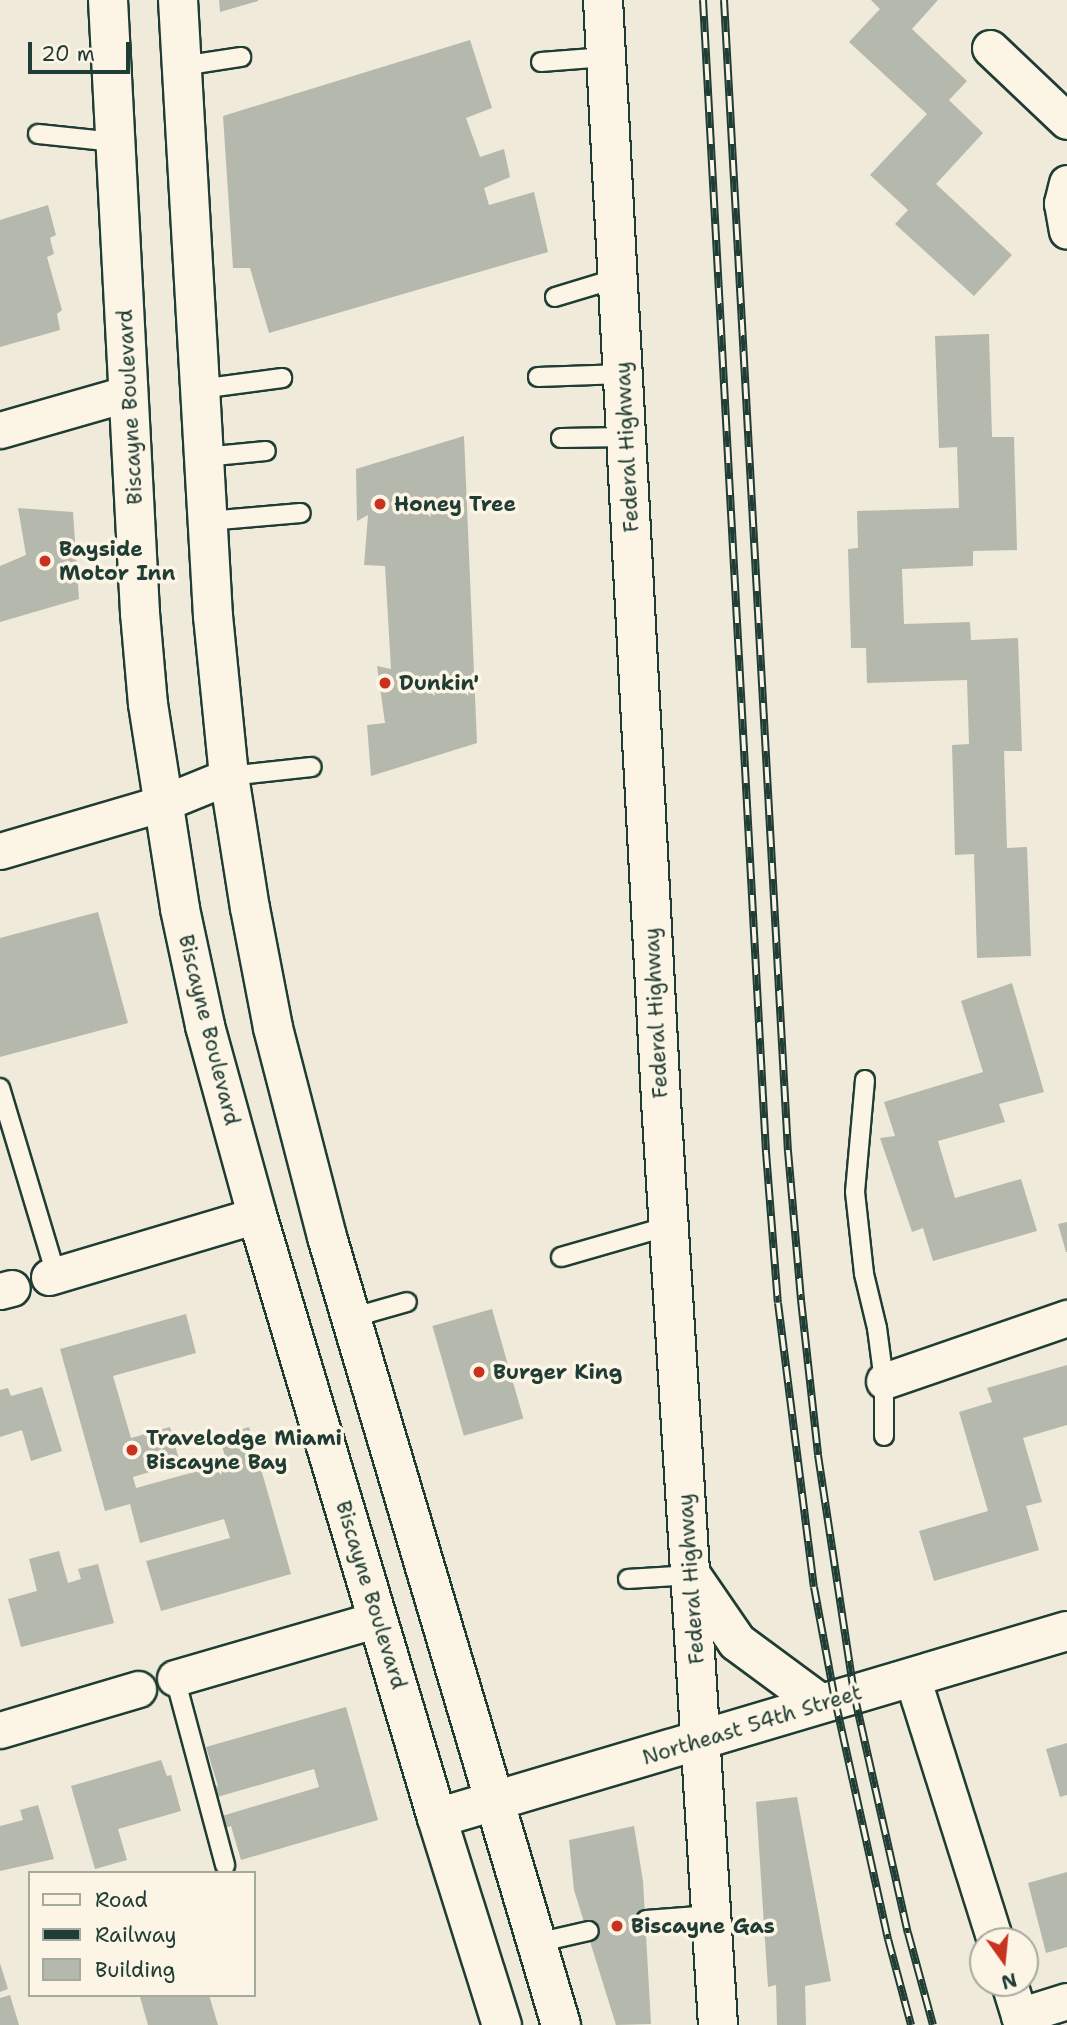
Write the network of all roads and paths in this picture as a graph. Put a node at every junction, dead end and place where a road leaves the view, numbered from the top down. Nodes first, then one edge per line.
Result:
1 (108, 0) edge
2 (178, 0) edge
3 (603, 0) edge
4 (990, 48) dead end
5 (241, 57) dead end
6 (606, 57) junction
7 (541, 62) dead end
8 (182, 66) junction
9 (1067, 121) edge
10 (38, 134) dead end
11 (116, 142) junction
12 (1067, 183) edge
13 (1067, 231) edge
14 (618, 278) junction
15 (555, 297) dead end
16 (623, 374) junction
17 (538, 377) dead end
18 (282, 378) dead end
19 (200, 389) junction
20 (129, 393) junction
21 (0, 430) edge
22 (561, 438) dead end
23 (626, 438) junction
24 (266, 451) dead end
25 (204, 457) junction
26 (301, 513) dead end
27 (208, 522) junction
28 (312, 767) dead end
29 (229, 776) junction
30 (163, 803) junction
31 (0, 851) edge
32 (865, 1080) dead end
33 (0, 1087) edge
34 (257, 1214) junction
35 (669, 1226) junction
36 (561, 1257) dead end
37 (52, 1276) joint
38 (407, 1302) dead end
39 (352, 1318) junction
40 (1067, 1318) edge
41 (884, 1381) junction
42 (884, 1436) dead end
43 (691, 1574) junction
44 (628, 1579) dead end
45 (378, 1619) junction
46 (1067, 1631) edge
47 (912, 1677) junction
48 (175, 1678) joint
49 (138, 1689) dead end
50 (821, 1704) junction
51 (0, 1730) edge
52 (701, 1742) junction
53 (494, 1802) junction
54 (437, 1818) junction
55 (225, 1865) dead end
56 (711, 1914) junction
57 (646, 1920) dead end
58 (991, 1927) edge
59 (589, 1931) dead end
60 (536, 1943) junction
61 (1014, 1997) edge
62 (1067, 2001) edge
63 (1021, 2020) edge
64 (502, 2025) edge
65 (561, 2025) edge
66 (718, 2025) edge

1 - 11 main road, Biscayne Boulevard
2 - 8 main road
3 - 6 main road, Federal Highway
4 - 9 street
5 - 8 lane
6 - 7 lane
6 - 14 main road, Federal Highway
8 - 19 main road
10 - 11 lane
11 - 20 main road, Biscayne Boulevard
12 - 13 street
14 - 15 lane
14 - 16 main road, Federal Highway
16 - 17 lane
16 - 23 main road, Federal Highway
18 - 19 lane
19 - 25 main road
20 - 21 street
20 - 30 main road, Biscayne Boulevard
22 - 23 lane
23 - 35 main road, Federal Highway
24 - 25 lane
25 - 27 main road
26 - 27 lane
27 - 29 main road
28 - 29 lane
29 - 30 street
29 - 39 main road
30 - 31 street
30 - 34 main road, Biscayne Boulevard
32 - 41 lane
33 - 37 lane
34 - 37 street
34 - 45 main road, Biscayne Boulevard
35 - 36 lane
35 - 43 main road, Federal Highway
38 - 39 lane
39 - 53 main road
40 - 41 street
41 - 42 lane
43 - 44 lane
43 - 50 main road
43 - 52 main road, Federal Highway
45 - 48 street
45 - 54 main road, Biscayne Boulevard
46 - 47 main road, Northeast 54th Street
47 - 50 main road, Northeast 54th Street
47 - 58 street
48 - 55 lane
49 - 51 street
50 - 52 main road, Northeast 54th Street
52 - 53 main road, Northeast 54th Street
52 - 56 main road, Federal Highway
53 - 54 main road, Northeast 54th Street
53 - 60 main road
54 - 64 main road, Biscayne Boulevard
56 - 57 lane
56 - 66 main road, Federal Highway
59 - 60 lane
60 - 65 main road
61 - 63 street
62 - 63 street

